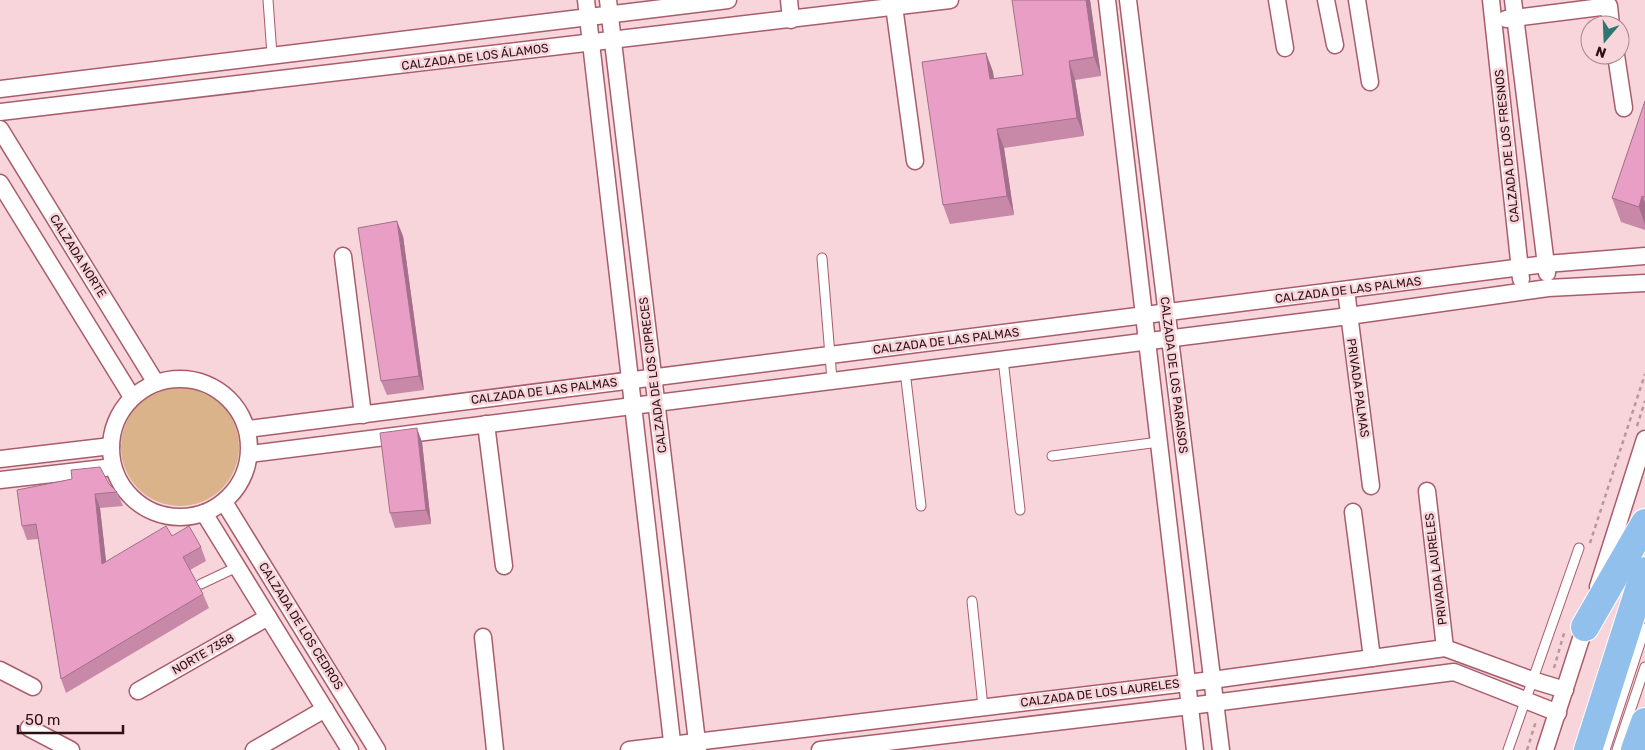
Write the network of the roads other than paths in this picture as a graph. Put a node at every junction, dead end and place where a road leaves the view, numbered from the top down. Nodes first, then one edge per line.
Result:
1 (268, 0) edge
2 (586, 0) edge
3 (728, 0) edge
4 (789, 0) edge
5 (950, 0) edge
6 (1107, 0) edge
7 (1128, 0) edge
8 (1277, 0) edge
9 (1326, 0) edge
10 (1357, 0) edge
11 (1491, 0) edge
12 (1513, 0) edge
13 (894, 6) junction
14 (608, 7) edge
15 (1610, 15) edge
16 (588, 17) junction
17 (1515, 18) junction
18 (792, 20) junction
19 (1494, 20) junction
20 (613, 40) junction
21 (591, 43) junction
22 (1335, 45) dead end
23 (1285, 48) dead end
24 (293, 53) junction
25 (272, 55) junction
26 (1618, 65) edge
27 (299, 77) junction
28 (1370, 82) dead end
29 (0, 89) edge
30 (1624, 108) dead end
31 (0, 112) edge
32 (0, 129) edge
33 (915, 161) dead end
34 (0, 183) edge
35 (343, 256) dead end
36 (1645, 256) edge
37 (822, 258) dead end
38 (1546, 264) junction
39 (1520, 268) junction
40 (1645, 283) edge
41 (1548, 288) junction
42 (1346, 290) junction
43 (1522, 292) junction
44 (1167, 313) junction
45 (1144, 315) junction
46 (1349, 316) junction
47 (1170, 338) junction
48 (1147, 341) junction
49 (829, 356) junction
50 (1003, 359) junction
51 (905, 371) junction
52 (653, 378) junction
53 (832, 380) junction
54 (630, 381) junction
55 (156, 382) junction
56 (132, 398) junction
57 (656, 402) junction
58 (633, 406) junction
59 (363, 414) junction
60 (486, 424) junction
61 (248, 429) junction
62 (1645, 439) edge
63 (1159, 442) junction
64 (111, 446) junction
65 (250, 454) junction
66 (1052, 456) dead end
67 (0, 458) edge
68 (113, 467) junction
69 (0, 480) edge
70 (1371, 486) dead end
71 (1427, 491) dead end
72 (224, 502) junction
73 (920, 506) dead end
74 (1020, 510) dead end
75 (1353, 512) dead end
76 (204, 513) junction
77 (1645, 523) edge
78 (1579, 548) dead end
79 (504, 566) dead end
80 (237, 567) junction
81 (1645, 571) edge
82 (202, 584) dead end
83 (972, 601) dead end
84 (268, 617) junction
85 (1585, 627) junction
86 (1645, 628) edge
87 (483, 637) dead end
88 (1445, 648) junction
89 (1372, 658) junction
90 (1645, 667) edge
91 (0, 670) edge
92 (1212, 680) junction
93 (1532, 680) junction
94 (1187, 682) junction
95 (33, 687) dead end
96 (1565, 690) junction
97 (138, 691) dead end
98 (1526, 701) junction
99 (1015, 703) junction
100 (1215, 703) junction
101 (1190, 706) junction
102 (983, 707) junction
103 (325, 709) junction
104 (1558, 713) junction
105 (1645, 722) edge
106 (1019, 726) junction
107 (29, 728) dead end
108 (940, 743) edge
109 (698, 746) edge
110 (673, 748) edge
111 (71, 750) edge
112 (254, 750) edge
113 (350, 750) edge
114 (377, 750) edge
115 (495, 750) edge
116 (629, 750) edge
117 (820, 750) edge
118 (1196, 750) edge
119 (1221, 750) edge
120 (1508, 750) edge
121 (1545, 750) edge
122 (1588, 750) edge
123 (1605, 750) edge
124 (1617, 750) edge
125 (1635, 750) edge

1 - 25 lane
2 - 16 street, CALZADA DE LOS CIPRECES
3 - 14 street, CALZADA DE LOS ÁLAMOS
4 - 18 street
5 - 13 street, CALZADA DE LOS ÁLAMOS
6 - 45 street, CALZADA DE LOS PARAISOS
7 - 44 street, CALZADA DE LOS PARAISOS
8 - 23 street
9 - 22 street
10 - 28 street
11 - 19 street, CALZADA DE LOS FRESNOS
12 - 17 street, CALZADA DE LOS FRESNOS
13 - 18 street, CALZADA DE LOS ÁLAMOS
13 - 33 street
14 - 16 street, CALZADA DE LOS ÁLAMOS
14 - 20 street, CALZADA DE LOS CIPRECES
15 - 17 street
16 - 21 street, CALZADA DE LOS CIPRECES
16 - 24 street, CALZADA DE LOS ÁLAMOS
17 - 19 street
17 - 38 street, CALZADA DE LOS FRESNOS
18 - 20 street, CALZADA DE LOS ÁLAMOS
19 - 39 street, CALZADA DE LOS FRESNOS
20 - 21 street, CALZADA DE LOS ÁLAMOS
20 - 52 street, CALZADA DE LOS CIPRECES
21 - 27 street, CALZADA DE LOS ÁLAMOS
21 - 54 street, CALZADA DE LOS CIPRECES
24 - 25 street, CALZADA DE LOS ÁLAMOS
24 - 27 street
25 - 29 street, CALZADA DE LOS ÁLAMOS
26 - 30 street
27 - 31 street, CALZADA DE LOS ÁLAMOS
32 - 55 street, CALZADA NORTE
34 - 56 street
35 - 59 street
36 - 38 street, CALZADA DE LAS PALMAS
37 - 49 lane
38 - 39 street, CALZADA DE LAS PALMAS
38 - 41 street, CALZADA DE LOS FRESNOS
39 - 42 street, CALZADA DE LAS PALMAS
39 - 43 street, CALZADA DE LOS FRESNOS
40 - 41 street, CALZADA DE LAS PALMAS
41 - 43 street, CALZADA DE LAS PALMAS
42 - 44 street, CALZADA DE LAS PALMAS
42 - 46 street, PRIVADA PALMAS
43 - 46 street, CALZADA DE LAS PALMAS
44 - 45 street, CALZADA DE LAS PALMAS
44 - 47 street, CALZADA DE LOS PARAISOS
45 - 48 street, CALZADA DE LOS PARAISOS
45 - 49 street, CALZADA DE LAS PALMAS
46 - 47 street, CALZADA DE LAS PALMAS
46 - 70 street, PRIVADA PALMAS
47 - 48 street, CALZADA DE LAS PALMAS
47 - 92 street, CALZADA DE LOS PARAISOS
48 - 50 street, CALZADA DE LAS PALMAS
48 - 63 street, CALZADA DE LOS PARAISOS
49 - 52 street, CALZADA DE LAS PALMAS
49 - 53 lane
50 - 51 street, CALZADA DE LAS PALMAS
50 - 74 lane
51 - 53 street, CALZADA DE LAS PALMAS
51 - 73 lane
52 - 54 street, CALZADA DE LAS PALMAS
52 - 57 street, CALZADA DE LOS CIPRECES
53 - 57 street, CALZADA DE LAS PALMAS
54 - 58 street, CALZADA DE LOS CIPRECES
54 - 59 street, CALZADA DE LAS PALMAS
55 - 56 street
55 - 61 street
56 - 64 street
57 - 58 street, CALZADA DE LAS PALMAS
57 - 109 street, CALZADA DE LOS CIPRECES
58 - 60 street, CALZADA DE LAS PALMAS
58 - 110 street, CALZADA DE LOS CIPRECES
59 - 61 street, CALZADA DE LAS PALMAS
60 - 65 street, CALZADA DE LAS PALMAS
60 - 79 street
61 - 65 street
62 - 85 street
63 - 66 lane
63 - 94 street, CALZADA DE LOS PARAISOS
64 - 67 street
64 - 68 street
65 - 72 street
68 - 69 street
68 - 76 street
71 - 88 street, PRIVADA LAURELES
72 - 76 street
72 - 114 street, CALZADA DE LOS CEDROS
75 - 89 street
76 - 80 street, CALZADA DE LOS CEDROS
77 - 85 highway
78 - 93 lane
80 - 82 lane
80 - 84 street, CALZADA DE LOS CEDROS
81 - 122 highway
83 - 102 lane
84 - 97 street, NORTE 7358
84 - 103 street, CALZADA DE LOS CEDROS
85 - 96 street
86 - 123 lane
87 - 115 street
88 - 89 street, CALZADA DE LOS LAURELES
88 - 93 street, CALZADA DE LOS LAURELES
89 - 92 street, CALZADA DE LOS LAURELES
90 - 124 lane
91 - 95 street
92 - 94 street, CALZADA DE LOS LAURELES
92 - 100 street, CALZADA DE LOS PARAISOS
93 - 96 street, CALZADA DE LOS LAURELES
93 - 98 lane
94 - 99 street, CALZADA DE LOS LAURELES
94 - 101 street, CALZADA DE LOS PARAISOS
96 - 104 street
98 - 100 street, CALZADA DE LOS LAURELES
98 - 104 street, CALZADA DE LOS LAURELES
98 - 120 lane
99 - 102 street, CALZADA DE LOS LAURELES
99 - 106 street
100 - 101 street, CALZADA DE LOS LAURELES
100 - 119 street, CALZADA DE LOS PARAISOS
101 - 106 street, CALZADA DE LOS LAURELES
101 - 118 street, CALZADA DE LOS PARAISOS
102 - 109 street, CALZADA DE LOS LAURELES
103 - 112 street
103 - 113 street, CALZADA DE LOS CEDROS
104 - 121 street
105 - 125 highway
106 - 108 street, CALZADA DE LOS LAURELES
107 - 111 street
108 - 117 street, CALZADA DE LOS LAURELES
109 - 110 street, CALZADA DE LOS LAURELES
110 - 116 street, CALZADA DE LOS LAURELES

